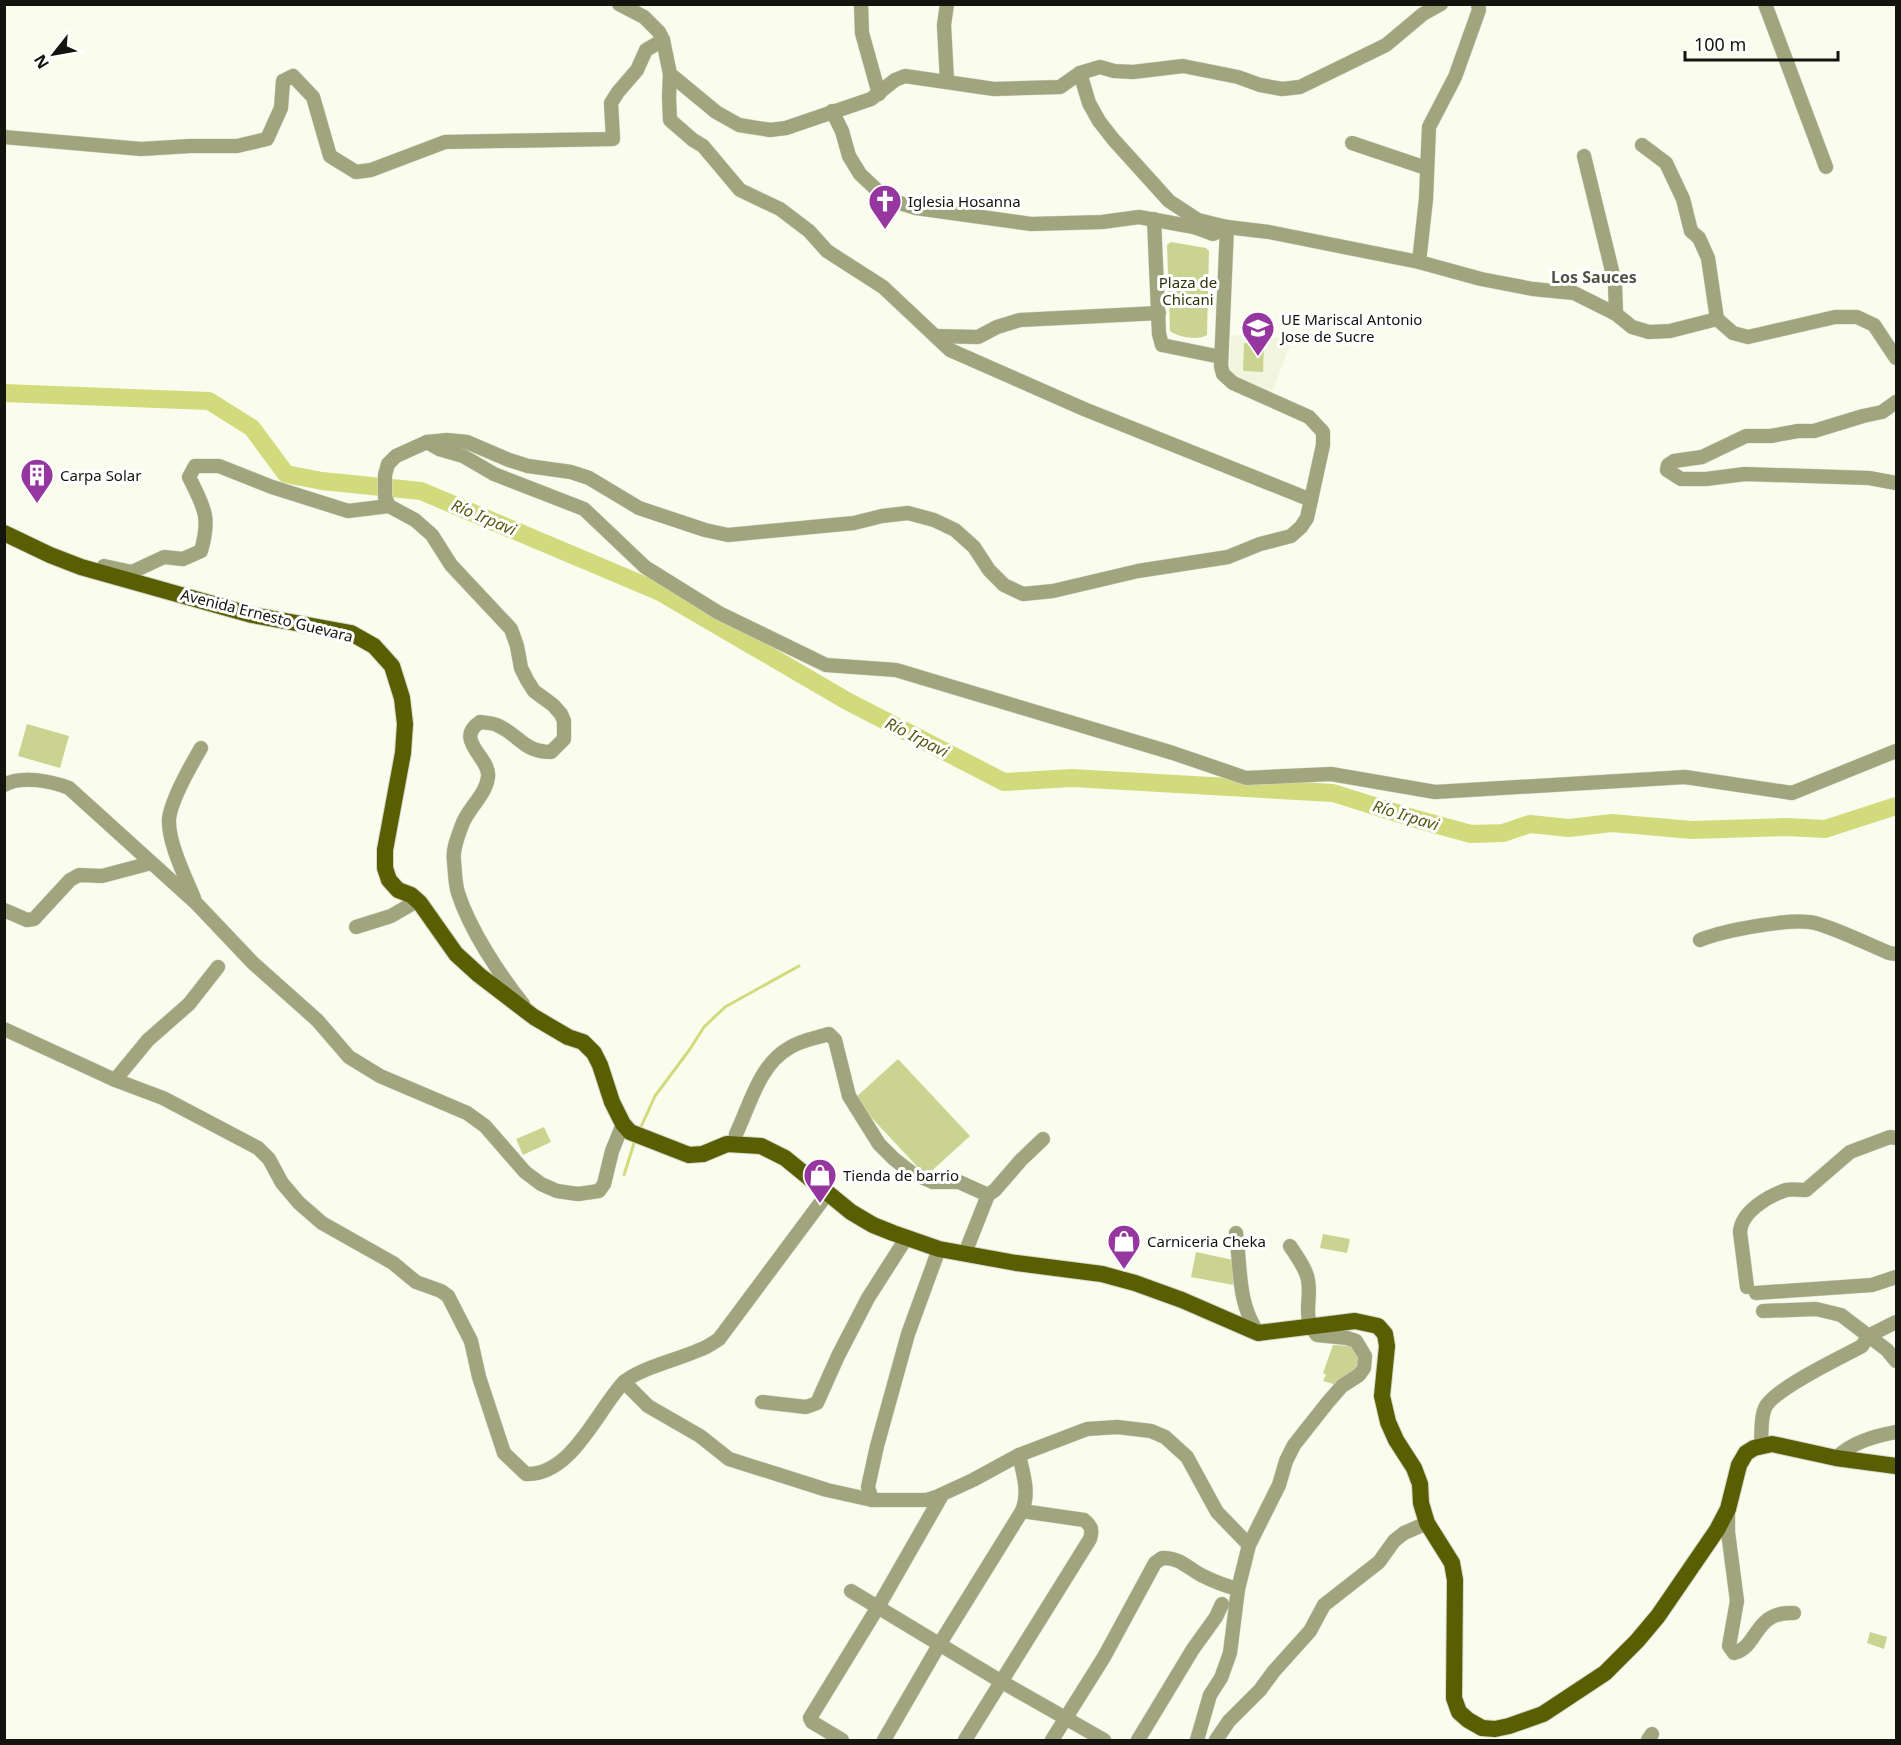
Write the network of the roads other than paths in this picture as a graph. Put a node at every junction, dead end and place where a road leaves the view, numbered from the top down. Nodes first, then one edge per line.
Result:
1 (619, 4) edge
2 (861, 4) edge
3 (947, 4) edge
4 (1441, 4) edge
5 (1478, 4) edge
6 (1765, 4) edge
7 (663, 40) junction
8 (1080, 73) junction
9 (670, 74) junction
10 (947, 81) junction
11 (879, 94) junction
12 (832, 111) junction
13 (4, 137) edge
14 (1352, 143) dead end
15 (1642, 145) dead end
16 (1584, 156) dead end
17 (1826, 167) dead end
18 (1426, 168) junction
19 (1154, 219) junction
20 (1227, 227) junction
21 (1419, 262) junction
22 (1159, 313) junction
23 (1616, 314) junction
24 (1717, 319) junction
25 (935, 336) junction
26 (1221, 357) junction
27 (1896, 358) edge
28 (1896, 402) edge
29 (428, 442) junction
30 (1896, 483) edge
31 (1311, 500) junction
32 (387, 502) junction
33 (4, 533) edge
34 (60, 559) junction
35 (201, 748) dead end
36 (1896, 752) edge
37 (4, 785) edge
38 (151, 862) junction
39 (417, 901) junction
40 (196, 903) junction
41 (4, 910) edge
42 (356, 927) dead end
43 (1700, 940) dead end
44 (1896, 954) edge
45 (218, 967) dead end
46 (534, 1017) junction
47 (4, 1029) edge
48 (116, 1080) junction
49 (633, 1131) junction
50 (1896, 1137) edge
51 (1043, 1139) dead end
52 (735, 1143) junction
53 (827, 1194) junction
54 (988, 1195) junction
55 (1236, 1233) dead end
56 (907, 1237) junction
57 (1290, 1246) dead end
58 (939, 1249) junction
59 (965, 1253) junction
60 (1896, 1277) edge
61 (1763, 1311) dead end
62 (1896, 1322) edge
63 (1310, 1327) junction
64 (1258, 1333) junction
65 (1868, 1336) junction
66 (1896, 1361) edge
67 (624, 1382) junction
68 (762, 1402) dead end
69 (1896, 1432) edge
70 (1761, 1445) junction
71 (1018, 1455) junction
72 (1836, 1458) junction
73 (1896, 1466) edge
74 (942, 1495) junction
75 (872, 1500) junction
76 (1728, 1509) junction
77 (1022, 1511) junction
78 (1427, 1522) junction
79 (1249, 1545) junction
80 (1238, 1589) junction
81 (851, 1592) dead end
82 (1222, 1604) dead end
83 (878, 1607) junction
84 (1794, 1613) dead end
85 (939, 1644) junction
86 (1002, 1682) junction
87 (1065, 1719) junction
88 (842, 1740) edge
89 (884, 1740) edge
90 (965, 1740) edge
91 (1052, 1740) edge
92 (1104, 1740) edge
93 (1138, 1740) edge
94 (1197, 1740) edge
95 (1216, 1740) edge

1 - 7 street
2 - 11 street
3 - 10 street
4 - 8 street
5 - 18 street
6 - 17 street
7 - 9 street
7 - 13 street
8 - 10 street
8 - 20 street
9 - 12 street
9 - 25 street
10 - 11 street
11 - 12 street
12 - 19 street
14 - 18 street
15 - 24 street
16 - 23 street
18 - 21 street
19 - 20 street
19 - 22 street
20 - 21 street
20 - 26 street
21 - 23 street
22 - 25 street
22 - 26 street
23 - 24 street
24 - 27 street
25 - 31 street
26 - 31 street
28 - 30 street
29 - 31 street
29 - 32 street
29 - 36 street
32 - 34 street
32 - 46 street
33 - 34 main road, Avenida Ernesto Guevara
34 - 39 main road, Avenida Ernesto Guevara
35 - 40 street
37 - 38 street
38 - 40 street
38 - 41 street
39 - 42 street
39 - 46 main road, Avenida Ernesto Guevara
40 - 49 street
43 - 44 street
45 - 48 street
46 - 49 main road, Avenida Ernesto Guevara
47 - 48 street
48 - 67 street
49 - 52 main road
50 - 60 street
51 - 54 street
52 - 53 main road
52 - 54 street
53 - 56 main road
53 - 67 street
54 - 59 street
55 - 64 street
56 - 58 main road
56 - 68 street
57 - 63 street
58 - 59 main road
58 - 75 street
59 - 64 main road
61 - 65 street
62 - 65 street
63 - 64 main road
63 - 78 main road
63 - 79 street
65 - 66 street
65 - 70 street
67 - 75 street
69 - 72 street
70 - 72 main road
70 - 76 main road
71 - 74 street
71 - 77 street
71 - 79 street
72 - 73 main road
74 - 75 street
74 - 83 street
76 - 78 main road
76 - 84 street
77 - 85 street
77 - 86 street
78 - 95 street
79 - 80 street
80 - 87 street
80 - 94 street
81 - 83 street
82 - 93 street
83 - 85 street
83 - 88 street
85 - 86 street
85 - 89 street
86 - 87 street
86 - 90 street
87 - 91 street
87 - 92 street

